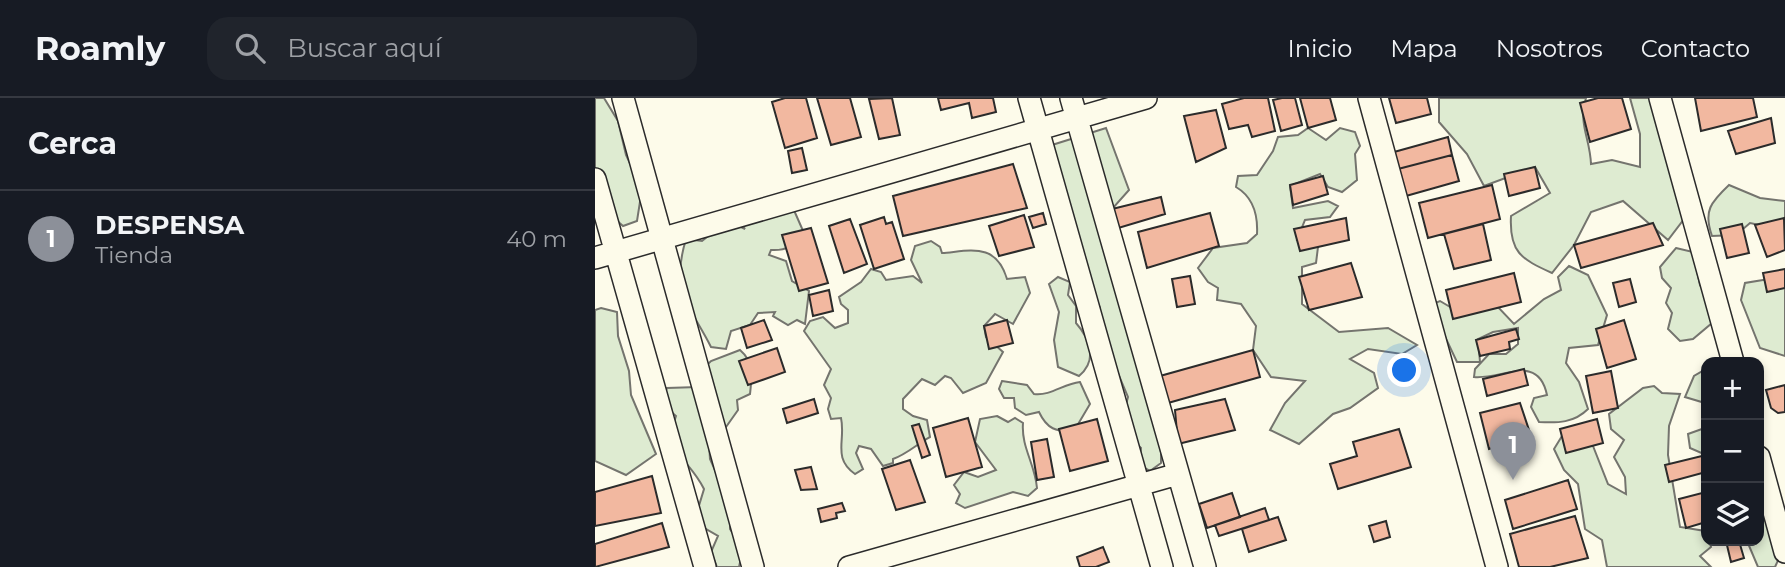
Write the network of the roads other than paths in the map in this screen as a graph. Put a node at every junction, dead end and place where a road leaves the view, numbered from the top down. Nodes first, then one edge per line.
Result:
1 (623, 98) edge
2 (1029, 98) edge
3 (1146, 98) edge
4 (1369, 98) edge
5 (1660, 98) edge
6 (1074, 107) edge
7 (1038, 130) junction
8 (595, 179) edge
9 (662, 238) junction
10 (616, 253) junction
11 (595, 258) edge
12 (1732, 357) edge
13 (1178, 474) junction
14 (1764, 475) edge
15 (1139, 486) junction
16 (1785, 552) edge
17 (705, 567) edge
18 (753, 567) edge
19 (849, 567) edge
20 (1162, 567) edge
21 (1205, 567) edge
22 (1497, 567) edge

1 - 9 street
2 - 7 street
3 - 6 street
4 - 22 street
5 - 12 street
6 - 7 street
6 - 13 street
7 - 9 street
7 - 15 street
8 - 10 street
9 - 10 street
9 - 18 street
10 - 11 street
10 - 17 street
13 - 15 street
13 - 21 street
14 - 16 street
15 - 19 street
15 - 20 street

